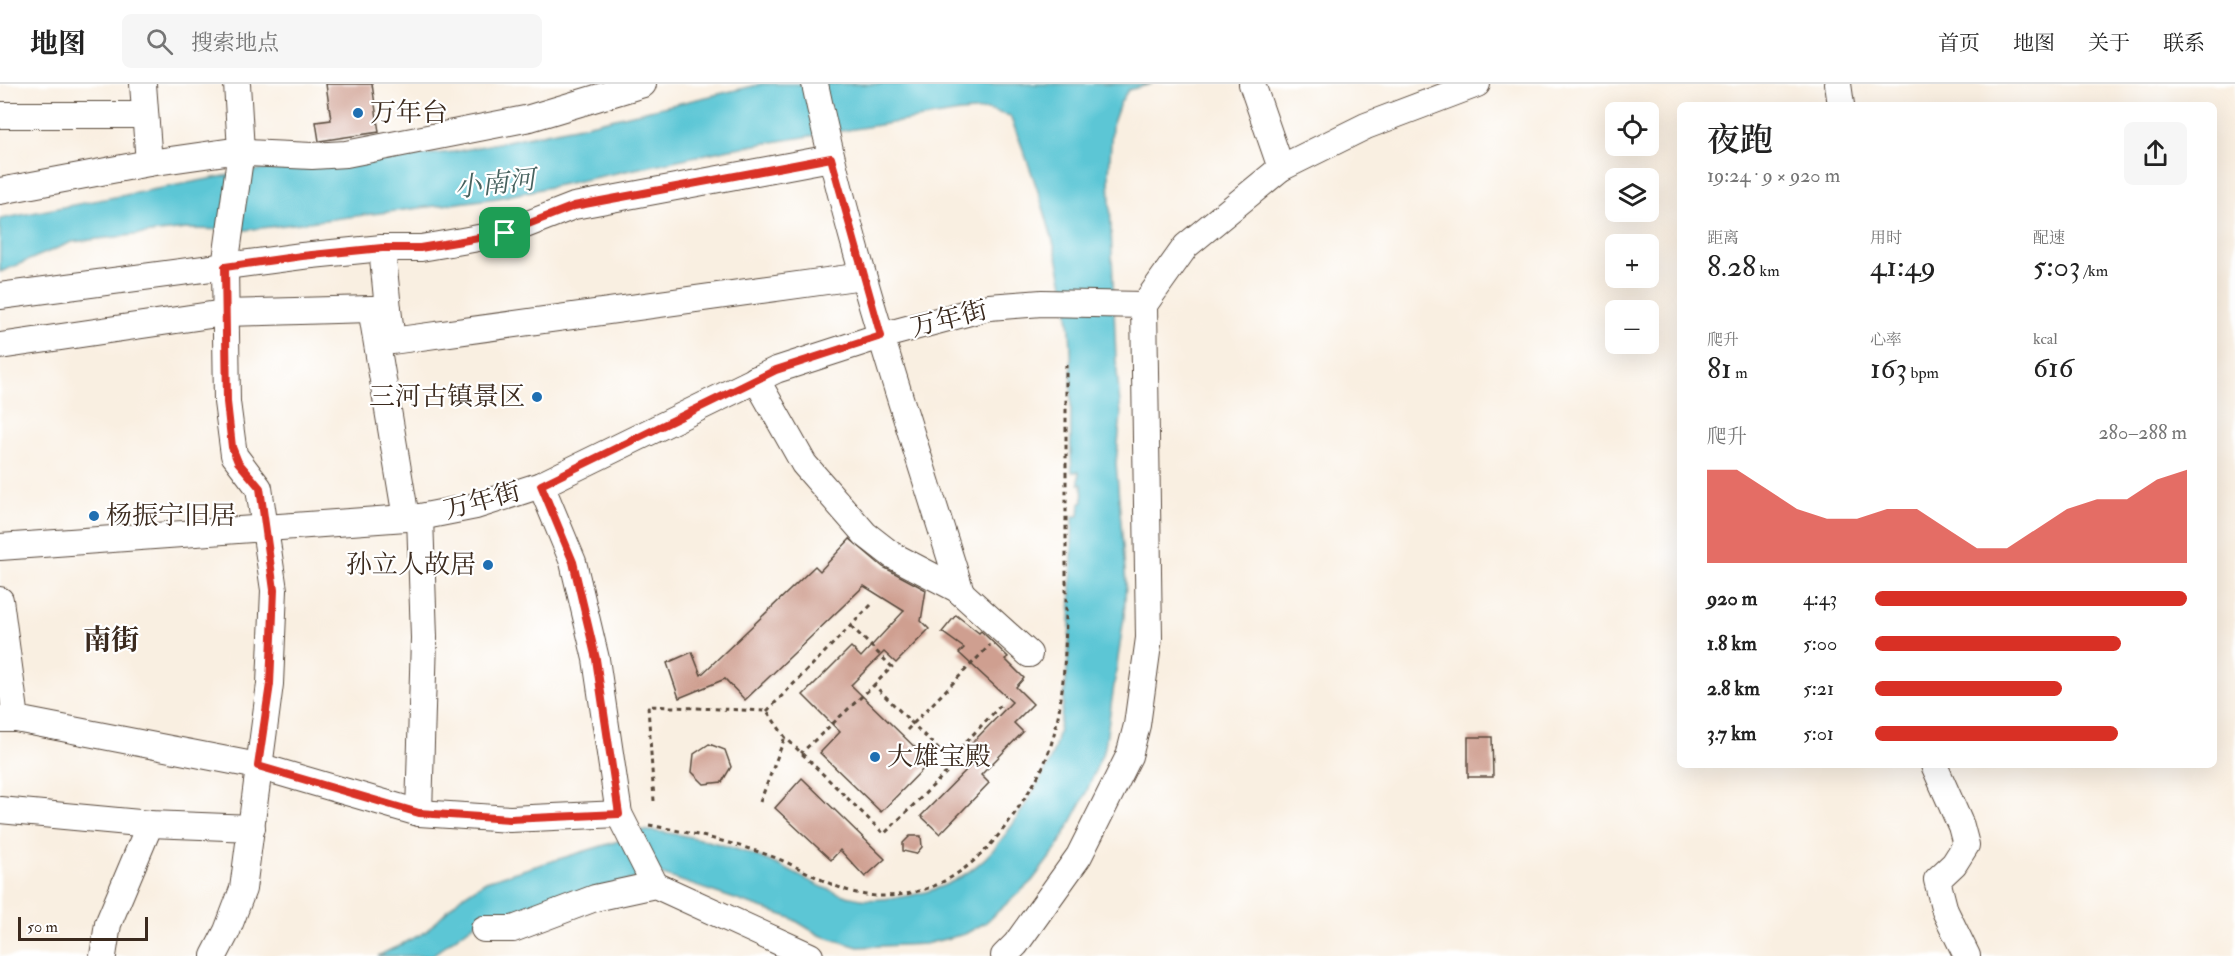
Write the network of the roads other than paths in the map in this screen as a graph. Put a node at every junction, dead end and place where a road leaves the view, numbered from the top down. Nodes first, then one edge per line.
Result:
1 (143, 84) edge
2 (237, 84) edge
3 (643, 84) edge
4 (815, 84) edge
5 (1477, 84) edge
6 (1838, 84) edge
7 (1254, 90) edge
8 (1841, 102) edge
9 (0, 115) edge
10 (145, 115) junction
11 (830, 154) junction
12 (239, 160) junction
13 (149, 163) junction
14 (1281, 168) junction
15 (0, 191) edge
16 (382, 248) junction
17 (225, 267) junction
18 (863, 276) junction
19 (0, 296) edge
20 (1132, 304) junction
21 (380, 309) junction
22 (224, 313) junction
23 (881, 336) junction
24 (0, 346) edge
25 (756, 379) junction
26 (541, 485) junction
27 (413, 517) junction
28 (264, 527) junction
29 (0, 547) edge
30 (961, 592) junction
31 (0, 600) edge
32 (1029, 654) dead end
33 (8, 719) edge
34 (258, 766) junction
35 (1935, 768) edge
36 (0, 810) edge
37 (419, 813) junction
38 (628, 820) junction
39 (150, 824) junction
40 (252, 828) junction
41 (655, 885) junction
42 (484, 929) dead end
43 (103, 956) edge
44 (214, 956) edge
45 (810, 956) edge
46 (1004, 956) edge
47 (1967, 956) edge

1 - 10 street
2 - 12 street
3 - 12 street
4 - 11 street
5 - 14 street
6 - 8 street
7 - 14 street
9 - 10 street
10 - 13 street
11 - 16 street
11 - 18 street
12 - 13 street
12 - 17 street
13 - 15 street
14 - 20 street
16 - 17 street
16 - 21 street
17 - 19 street
17 - 22 street
18 - 21 street
18 - 23 street
20 - 23 street, 万年街
20 - 46 street
21 - 22 street
21 - 27 street
22 - 24 street
22 - 28 street
23 - 25 street, 万年街
23 - 30 street
25 - 26 street, 万年街
25 - 30 street
26 - 27 street, 万年街
26 - 38 street
27 - 28 street, 万年街
27 - 37 street
28 - 29 street, 万年街
28 - 34 street
30 - 32 street
31 - 33 street
33 - 34 street
34 - 37 street
34 - 40 street
35 - 47 street
36 - 39 street
37 - 38 street
38 - 41 street
39 - 40 street
39 - 43 street
40 - 44 street
41 - 42 street
41 - 45 street

